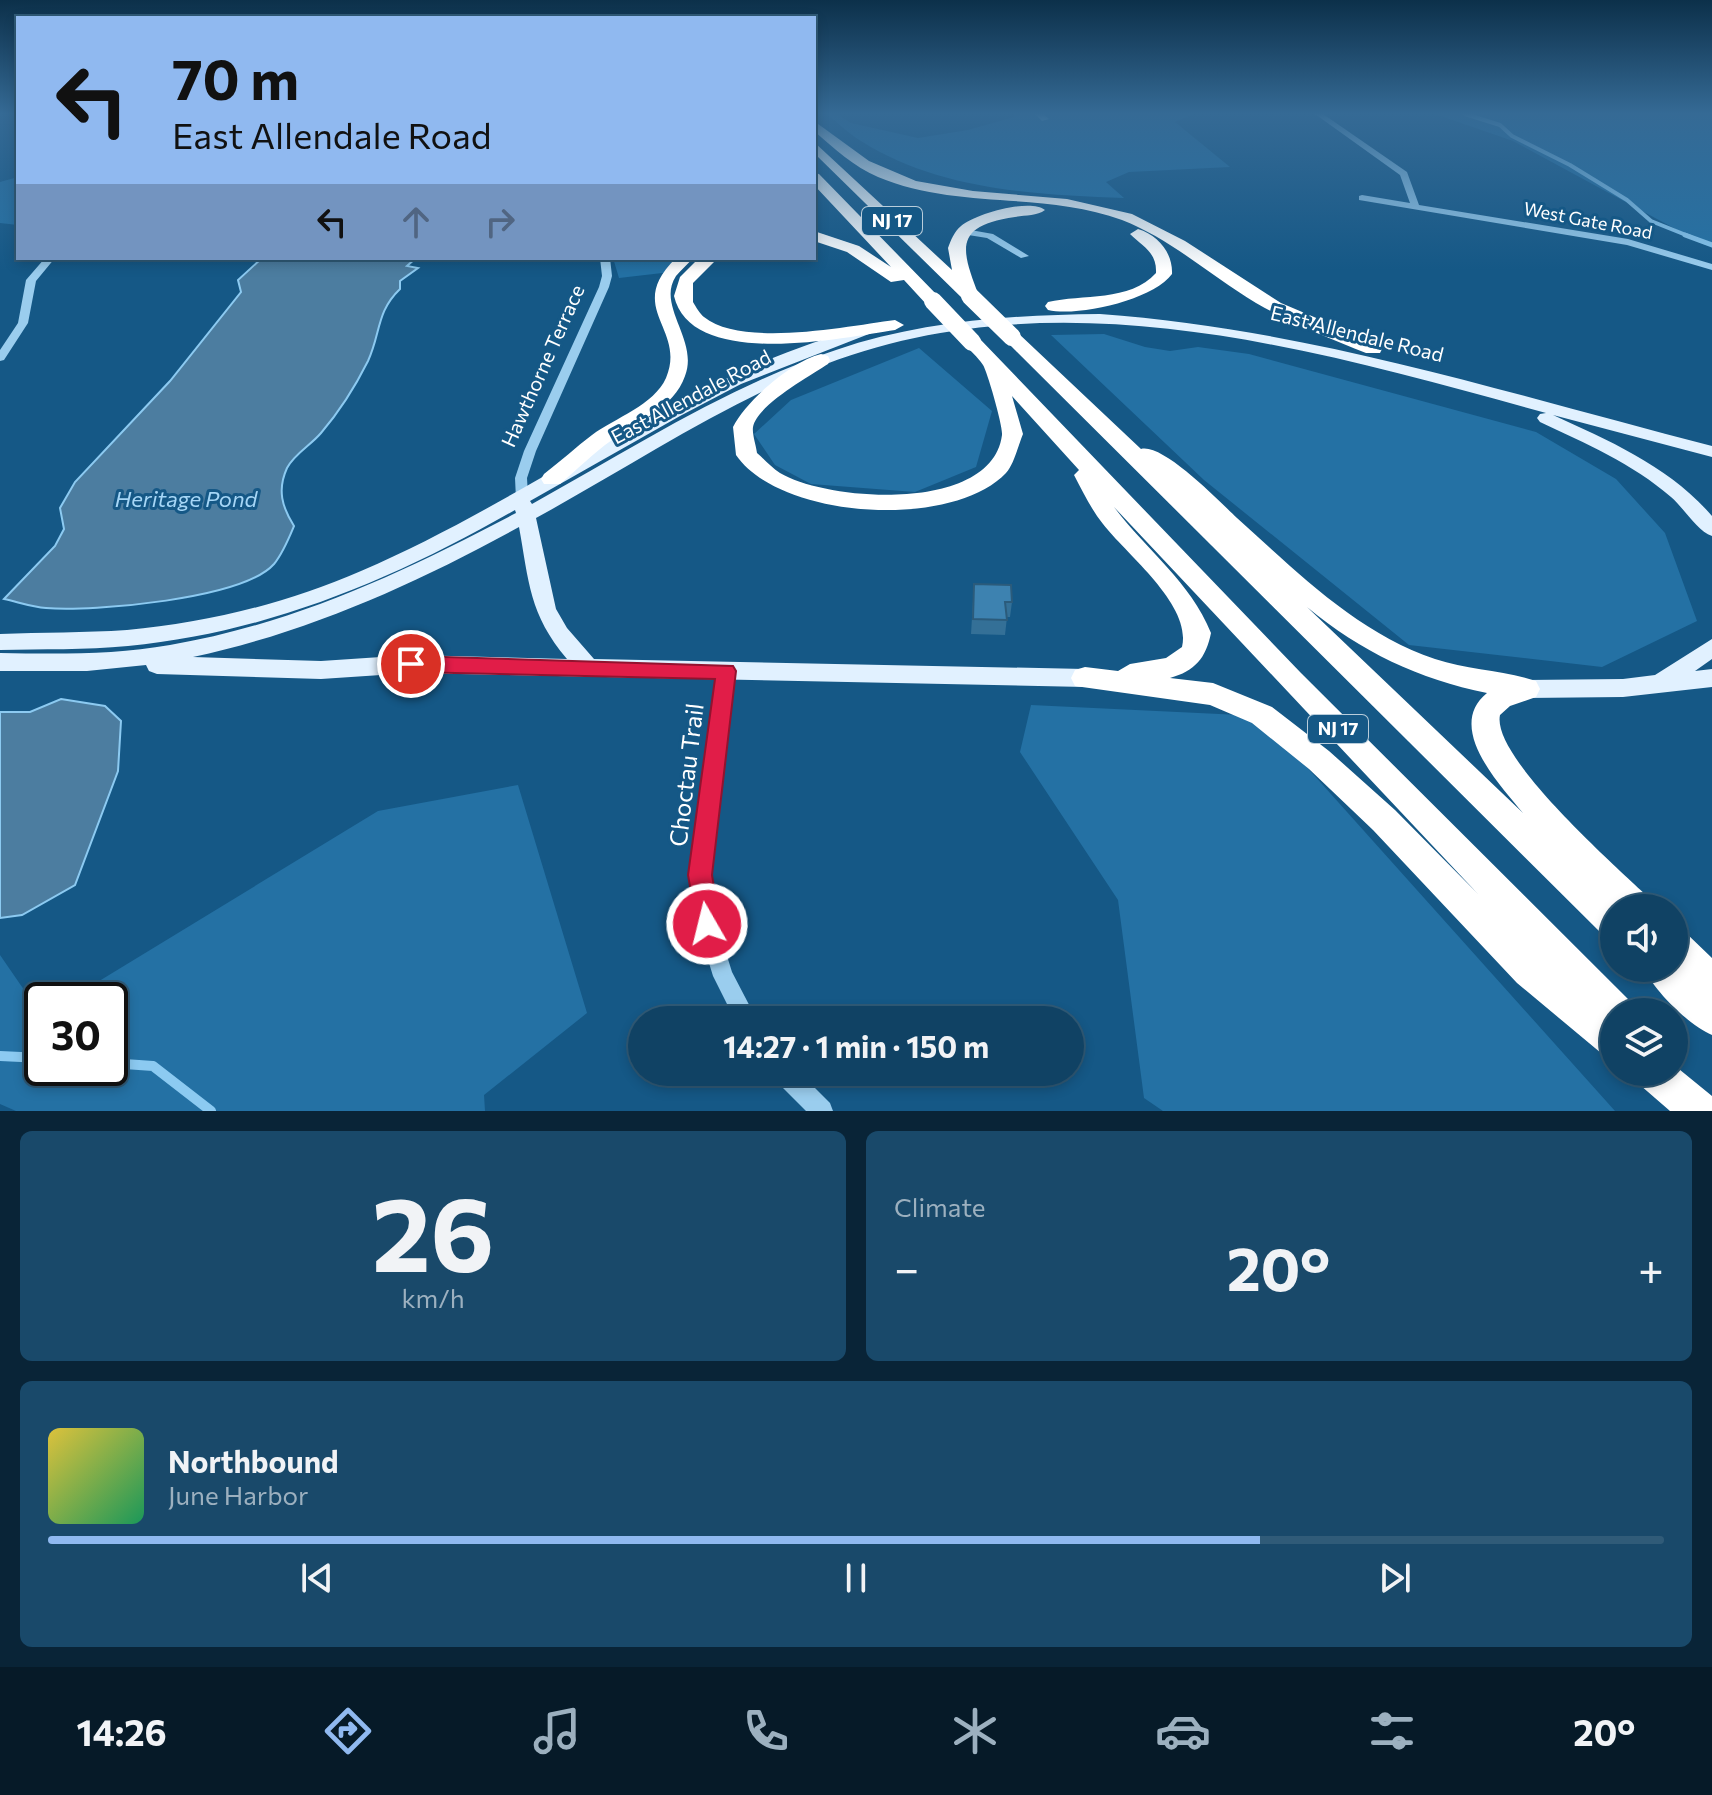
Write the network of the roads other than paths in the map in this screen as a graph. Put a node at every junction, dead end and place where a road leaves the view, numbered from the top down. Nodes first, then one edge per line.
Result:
1 (835, 166) edge
2 (867, 166) edge
3 (1394, 166) edge
4 (816, 179) edge
5 (1362, 198) dead end
6 (1415, 206) junction
7 (965, 232) junction
8 (816, 237) edge
9 (1024, 256) dead end
10 (48, 260) edge
11 (605, 260) edge
12 (683, 260) edge
13 (708, 260) edge
14 (1712, 267) edge
15 (970, 296) junction
16 (933, 301) junction
17 (1054, 306) junction
18 (895, 325) junction
19 (1373, 349) junction
20 (0, 358) edge
21 (821, 360) junction
22 (992, 363) junction
23 (1499, 395) junction
24 (1081, 406) junction
25 (1712, 438) edge
26 (1066, 441) junction
27 (1712, 452) edge
28 (552, 479) junction
29 (524, 506) junction
30 (1712, 529) edge
31 (0, 642) edge
32 (1712, 647) edge
33 (0, 662) edge
34 (106, 663) junction
35 (589, 669) junction
36 (726, 671) junction
37 (1085, 678) junction
38 (1712, 678) edge
39 (1660, 684) junction
40 (1526, 689) junction
41 (1623, 894) edge
42 (1600, 908) edge
43 (1688, 959) edge
44 (1676, 982) edge
45 (1712, 982) edge
46 (1601, 998) edge
47 (739, 1006) edge
48 (1712, 1017) edge
49 (1600, 1029) edge
50 (797, 1086) edge
51 (1670, 1086) edge
52 (1687, 1086) edge
53 (822, 1111) edge
54 (1700, 1111) edge
55 (1712, 1111) edge

1 - 15 highway, NJ 17
2 - 19 highway
3 - 6 street
4 - 16 highway, NJ 17
5 - 6 street, West Gate Road
6 - 14 street, West Gate Road
7 - 9 street
7 - 15 highway
7 - 17 highway
8 - 16 highway
10 - 20 street
11 - 29 street, Hawthorne Terrace
12 - 28 highway
13 - 18 highway
15 - 24 highway, NJ 17, bridge
16 - 22 highway, NJ 17, bridge
17 - 18 main road, East Allendale Road
17 - 19 main road, East Allendale Road
18 - 28 main road, East Allendale Road
19 - 25 main road, East Allendale Road
21 - 22 highway
21 - 23 main road, East Allendale Road
21 - 29 main road, East Allendale Road
22 - 26 highway, NJ 17
23 - 27 main road, East Allendale Road
23 - 30 main road
24 - 40 highway
24 - 42 highway, NJ 17
26 - 37 highway
26 - 46 highway, NJ 17
28 - 29 main road, East Allendale Road
29 - 31 main road, East Allendale Road
29 - 34 main road, East Allendale Road
29 - 35 main road, Hawthorne Terrace
32 - 39 main road
33 - 34 main road, East Allendale Road
34 - 35 main road
35 - 36 main road
36 - 37 main road
36 - 47 street, Choctau Trail
37 - 49 highway
38 - 39 main road
39 - 40 main road
40 - 41 highway
43 - 45 highway
44 - 48 highway
50 - 53 street
51 - 54 highway
52 - 55 highway

